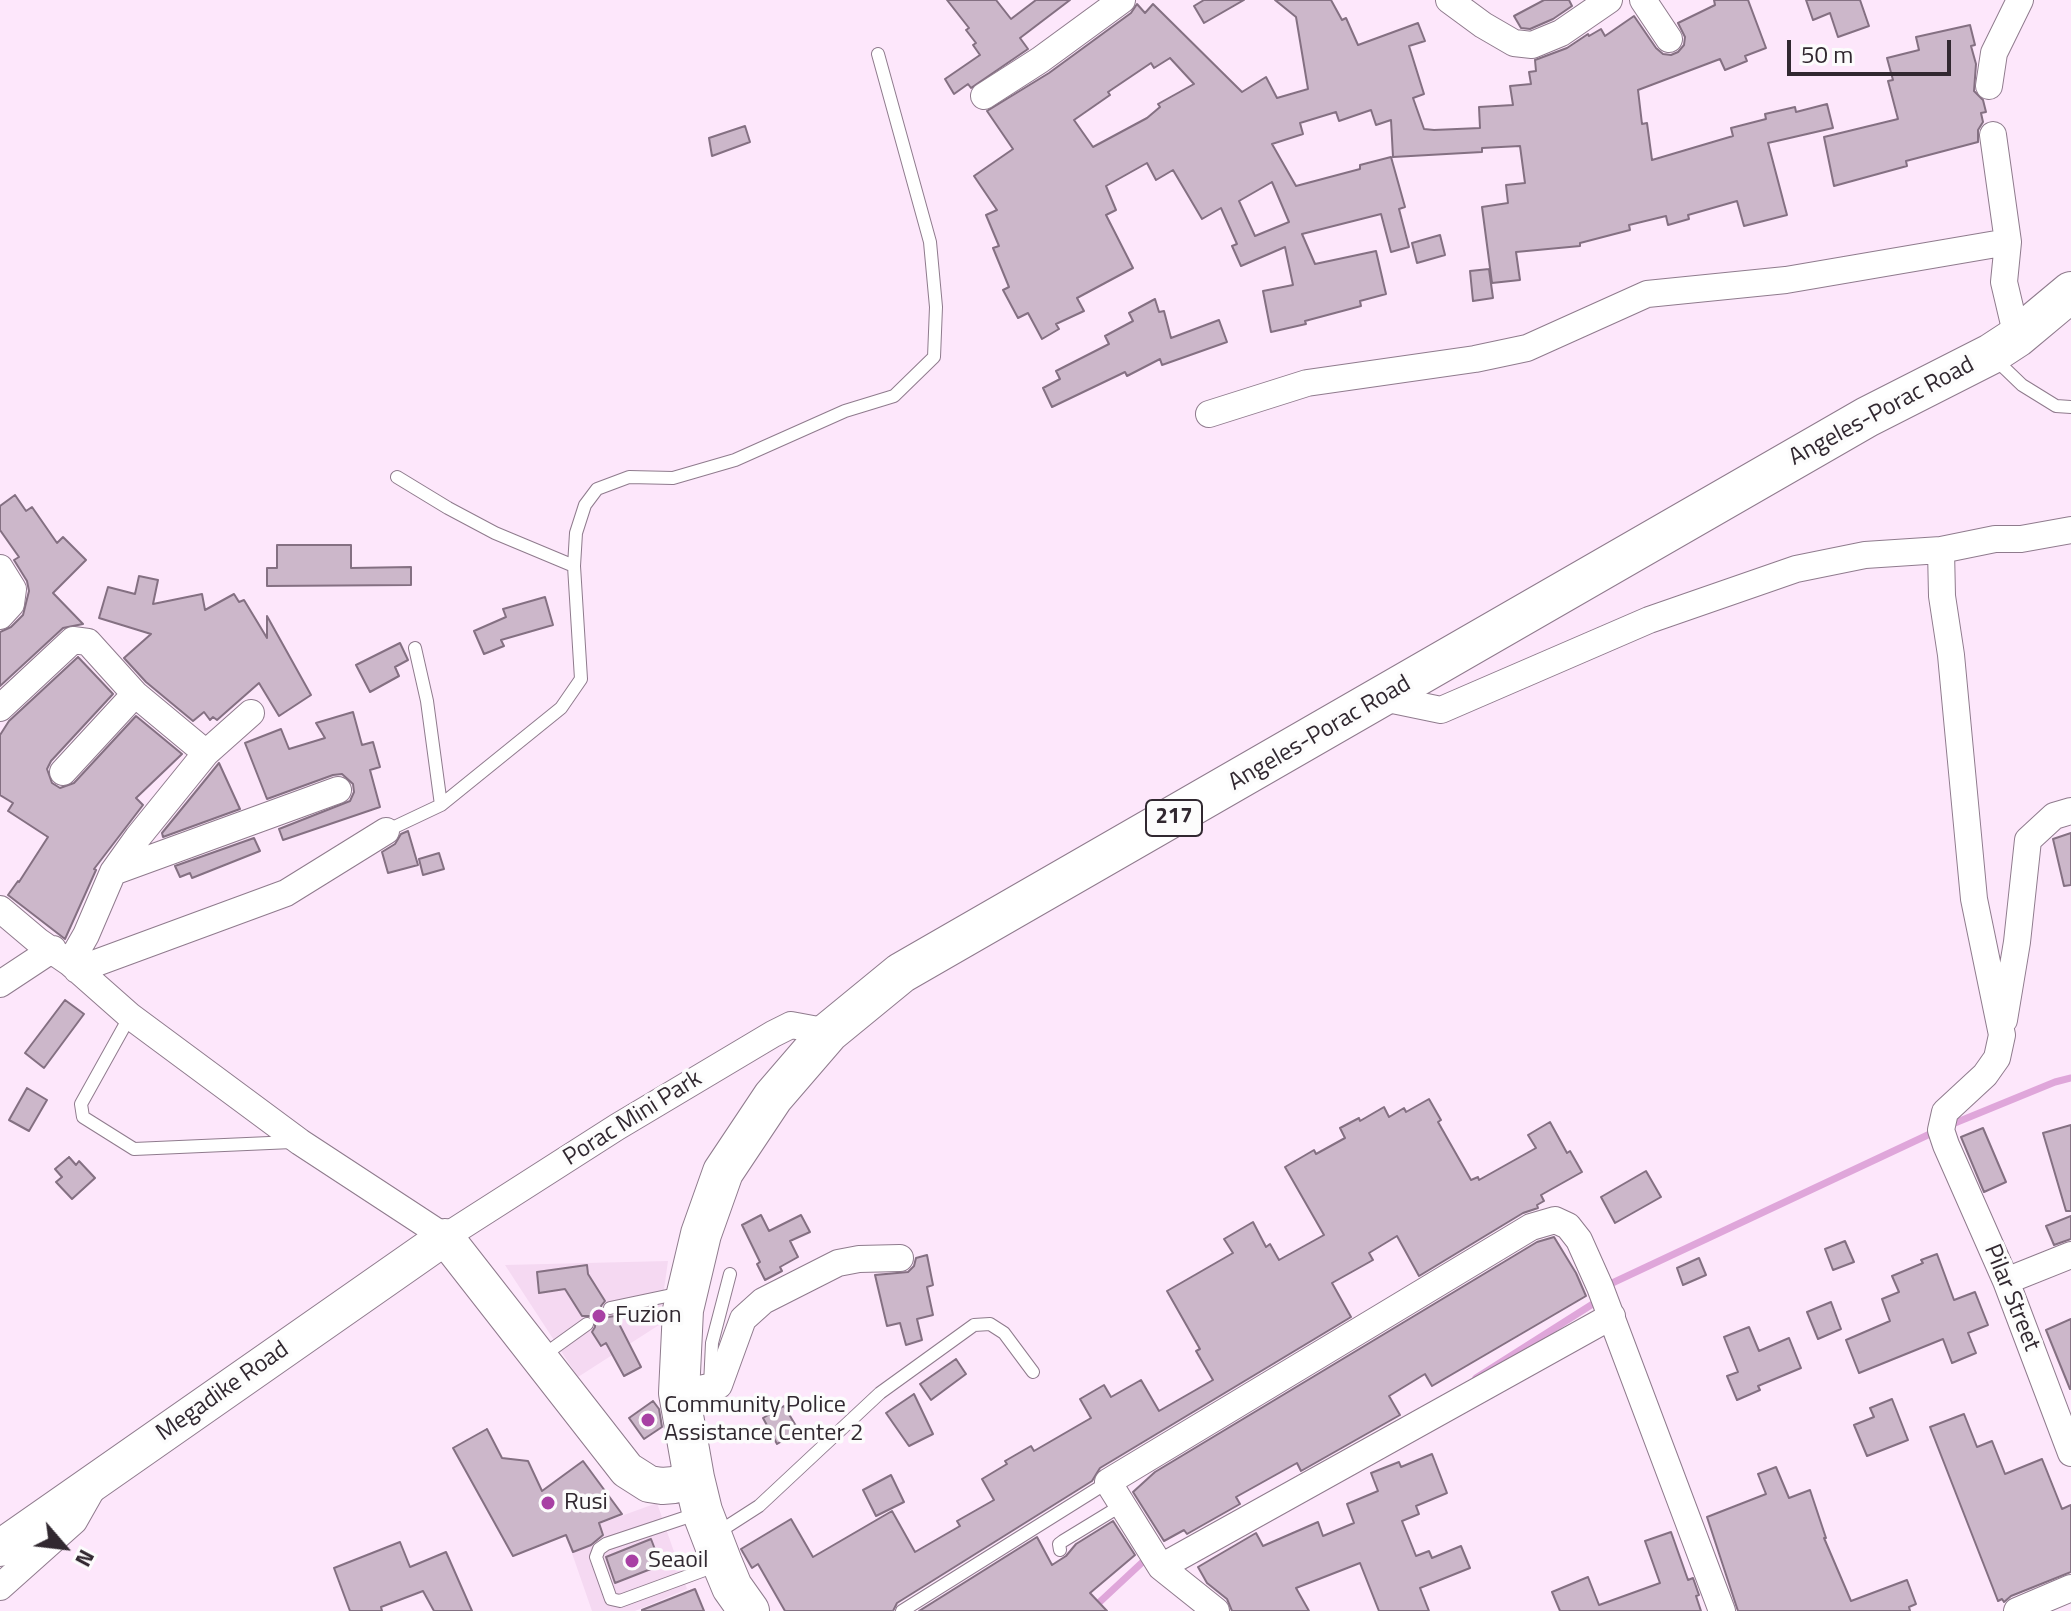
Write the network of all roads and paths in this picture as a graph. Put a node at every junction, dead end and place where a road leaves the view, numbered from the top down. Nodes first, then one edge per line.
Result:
1 (1122, 0) edge
2 (1449, 0) edge
3 (1609, 0) edge
4 (1643, 0) edge
5 (2020, 0) edge
6 (1669, 39) dead end
7 (878, 54) dead end
8 (1989, 86) dead end
9 (984, 96) dead end
10 (1993, 135) dead end
11 (2008, 242) junction
12 (2071, 292) edge
13 (2004, 346) junction
14 (2071, 407) edge
15 (1209, 414) dead end
16 (397, 477) dead end
17 (2071, 530) edge
18 (1941, 550) junction
19 (574, 566) junction
20 (0, 568) edge
21 (0, 616) edge
22 (415, 648) dead end
23 (135, 694) junction
24 (1383, 698) junction
25 (0, 708) edge
26 (251, 713) dead end
27 (206, 753) junction
28 (63, 772) dead end
29 (338, 790) dead end
30 (441, 805) junction
31 (2071, 811) edge
32 (386, 831) joint
33 (113, 872) junction
34 (0, 909) edge
35 (67, 960) junction
36 (0, 984) edge
37 (130, 1016) junction
38 (829, 1032) junction
39 (2002, 1035) junction
40 (300, 1142) junction
41 (445, 1237) junction
42 (2071, 1255) edge
43 (900, 1258) dead end
44 (730, 1274) dead end
45 (2006, 1281) junction
46 (688, 1291) junction
47 (610, 1308) dead end
48 (1612, 1316) junction
49 (587, 1324) dead end
50 (540, 1357) junction
51 (1033, 1372) dead end
52 (694, 1390) junction
53 (2065, 1421) edge
54 (2071, 1453) edge
55 (97, 1481) junction
56 (1108, 1482) junction
57 (1122, 1505) junction
58 (708, 1522) junction
59 (0, 1548) edge
60 (1060, 1550) dead end
61 (1161, 1567) junction
62 (0, 1587) edge
63 (2071, 1588) edge
64 (749, 1611) edge
65 (902, 1611) edge
66 (1216, 1611) edge
67 (1722, 1611) edge
68 (2017, 1611) edge

1 - 9 street
2 - 3 street
4 - 6 street
5 - 8 street
7 - 19 lane
10 - 11 street
11 - 13 street
11 - 15 street
12 - 13 main road, Angeles-Porac Road / 217
13 - 14 lane
13 - 24 main road, Angeles-Porac Road / 217
16 - 19 lane
17 - 18 street
18 - 24 street
18 - 39 street
19 - 30 lane
20 - 21 street
22 - 30 lane
23 - 25 street
23 - 27 street
23 - 28 street
24 - 38 main road, Angeles-Porac Road / 217
26 - 27 street
27 - 33 street
29 - 33 street
30 - 32 lane
31 - 39 street
32 - 35 street
33 - 35 street
34 - 35 street
35 - 36 street
35 - 37 street
37 - 40 street
37 - 40 lane
38 - 41 street, Porac Mini Park
38 - 46 main road, Angeles-Porac Road / 217
39 - 45 street, Pilar Street
40 - 41 street
41 - 50 main road
41 - 55 main road, Megadike Road
42 - 45 street
43 - 52 street
44 - 52 lane
45 - 53 street, Pilar Street
46 - 47 lane
46 - 52 main road, Angeles-Porac Road / 217
48 - 56 street
48 - 61 street
48 - 67 street
49 - 50 lane
50 - 58 main road
51 - 58 lane
52 - 58 main road, Angeles-Porac Road / 217
53 - 54 street, Pilar Street
55 - 59 main road, Megadike Road
55 - 62 street
56 - 57 street
56 - 65 lane
57 - 60 lane
57 - 61 street
58 - 58 lane
58 - 64 main road, Angeles-Porac Road / 217
61 - 66 street
63 - 68 street

